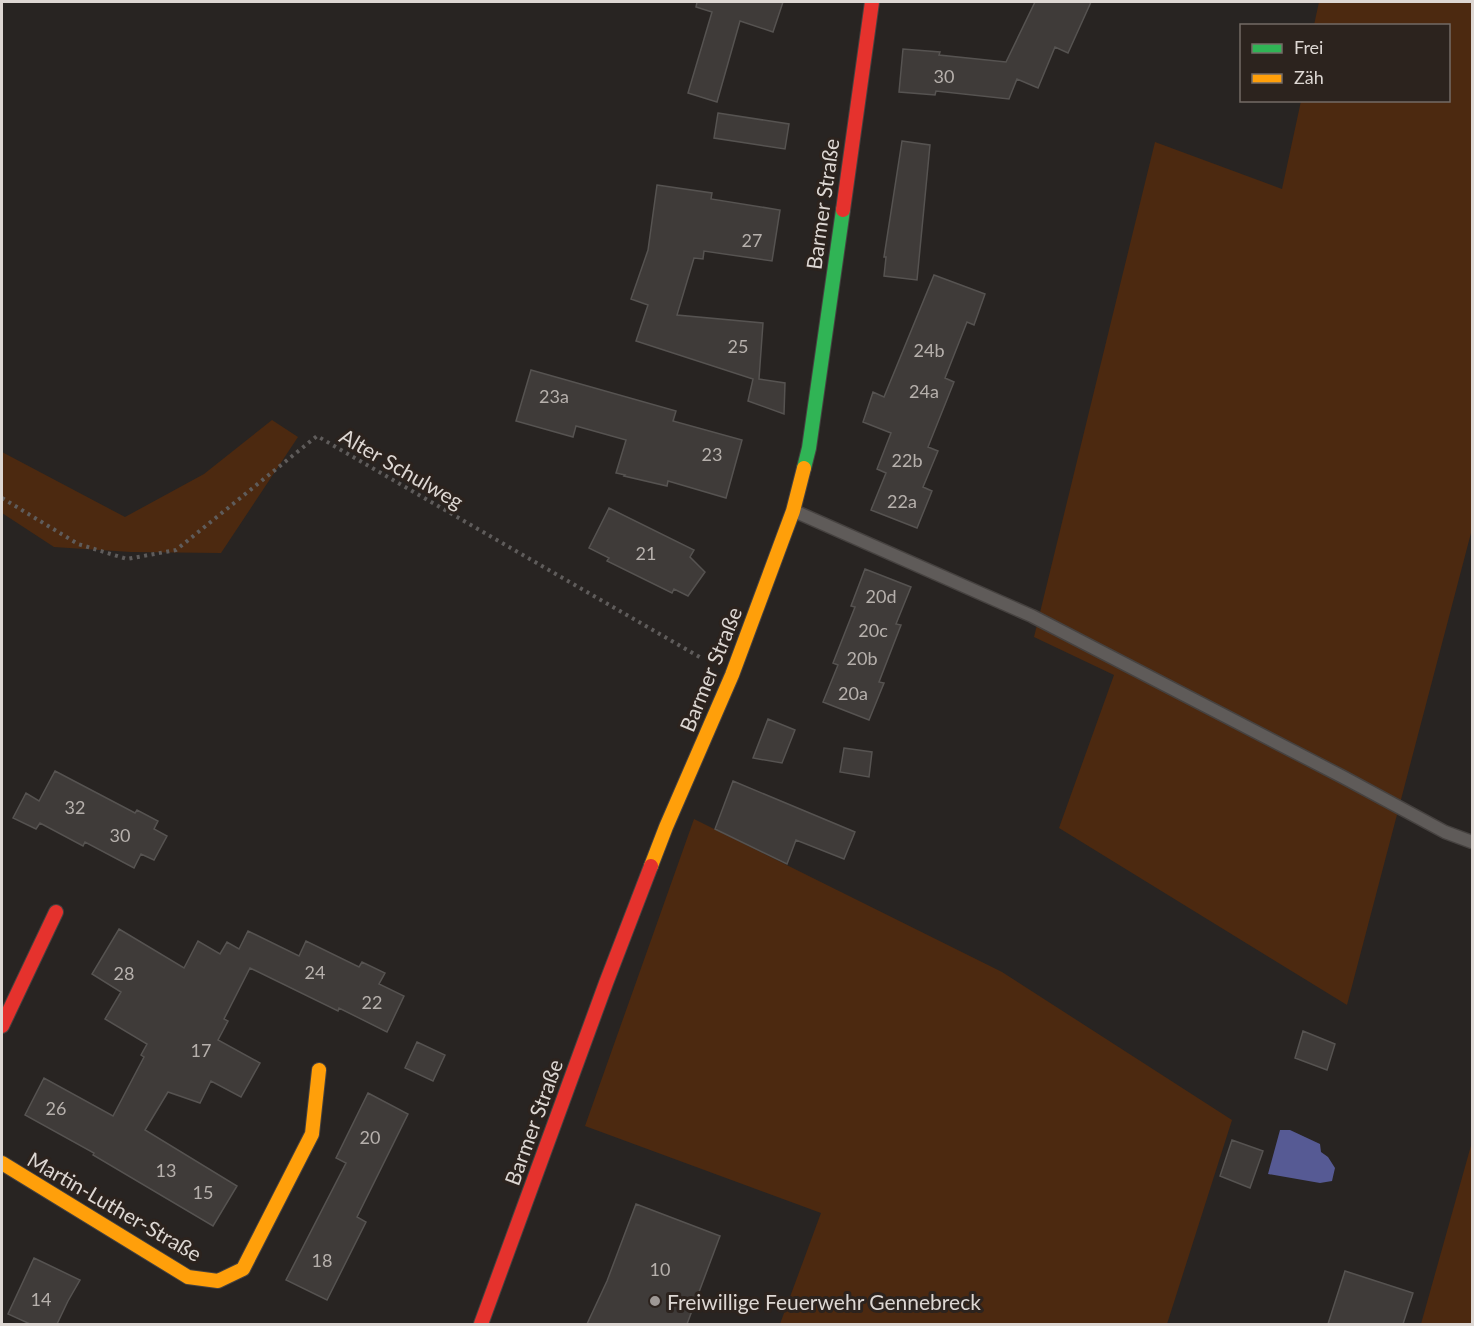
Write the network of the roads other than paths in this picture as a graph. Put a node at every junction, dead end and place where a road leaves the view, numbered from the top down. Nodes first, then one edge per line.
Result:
1 (872, 2) edge
2 (793, 511) junction
3 (1473, 842) edge
4 (56, 912) dead end
5 (2, 1026) edge
6 (319, 1070) dead end
7 (2, 1163) edge
8 (481, 1324) edge

1 - 2 main road, Barmer Straße
2 - 3 lane
2 - 8 main road, Barmer Straße
4 - 5 main road
6 - 7 main road, Martin-Luther-Straße

